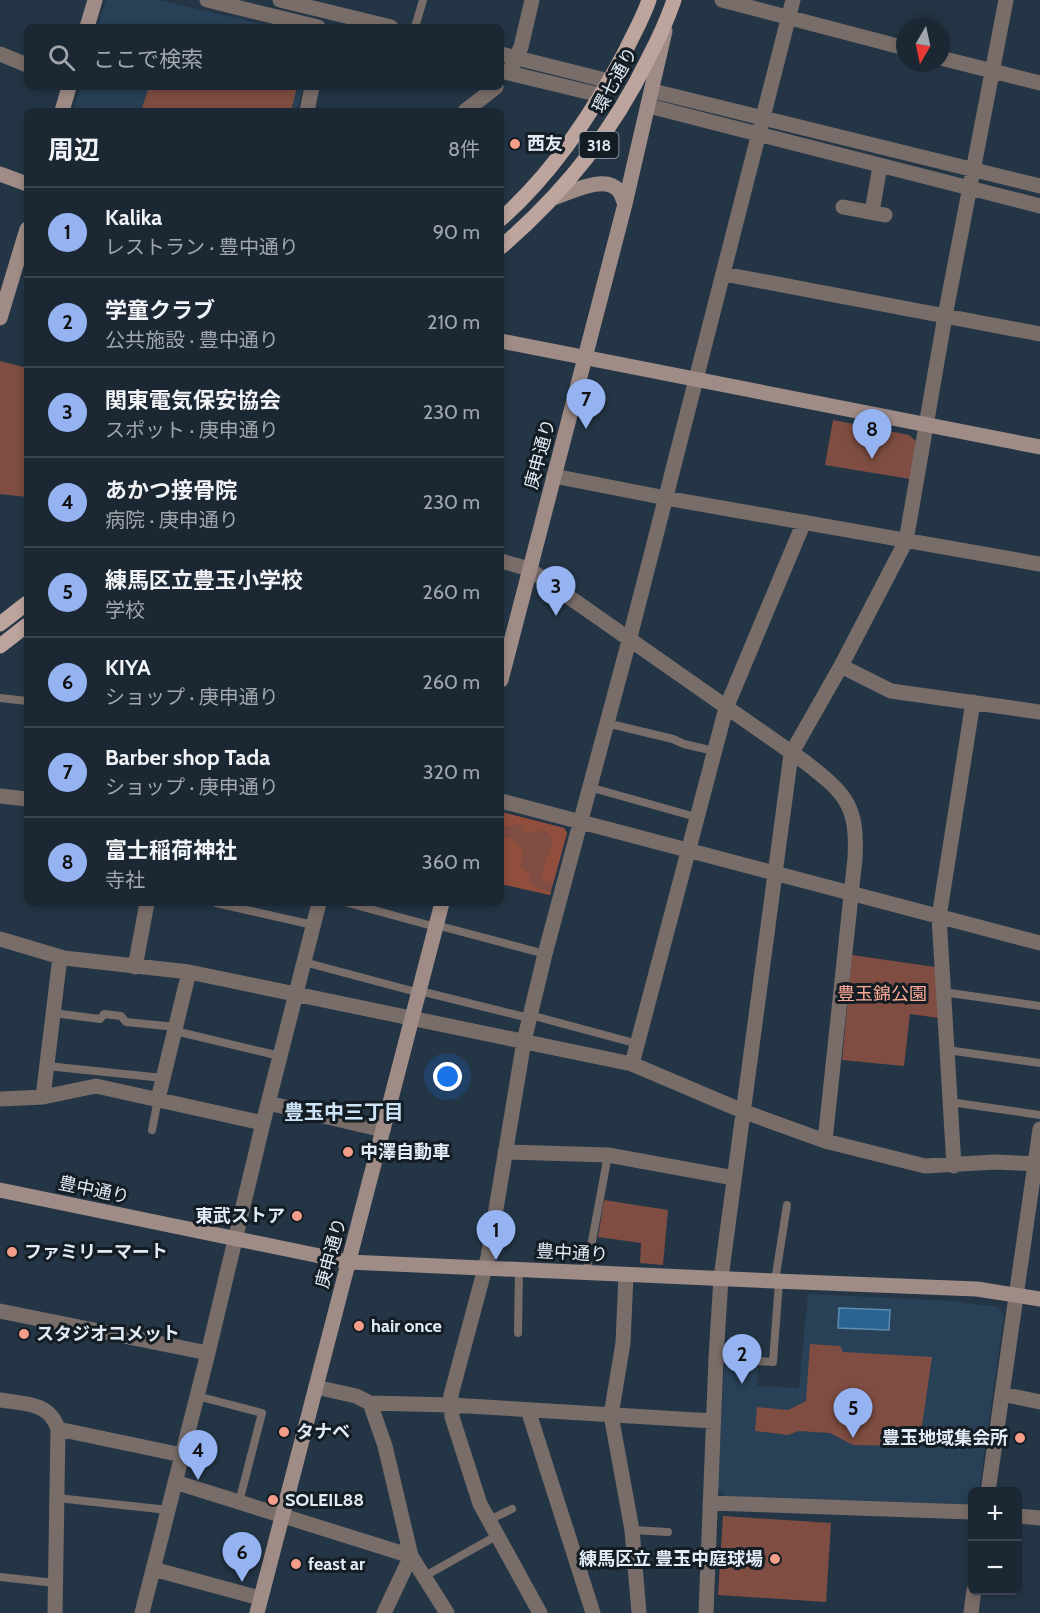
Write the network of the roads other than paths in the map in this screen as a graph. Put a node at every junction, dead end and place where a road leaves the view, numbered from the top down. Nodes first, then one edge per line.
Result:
1 (95, 0) edge
2 (209, 0) edge
3 (280, 0) edge
4 (423, 0) edge
5 (532, 0) edge
6 (649, 0) edge
7 (674, 0) edge
8 (722, 0) edge
9 (793, 0) edge
10 (1006, 0) edge
11 (330, 13) edge
12 (788, 18) junction
13 (667, 21) junction
14 (88, 24) edge
15 (306, 24) edge
16 (378, 24) edge
17 (417, 24) edge
18 (896, 46) edge
19 (0, 54) edge
20 (508, 56) edge
21 (950, 60) edge
22 (24, 64) edge
23 (992, 71) junction
24 (504, 76) edge
25 (609, 81) junction
26 (1040, 83) edge
27 (68, 90) edge
28 (311, 90) edge
29 (492, 90) edge
30 (653, 91) junction
31 (600, 95) junction
32 (649, 106) junction
33 (63, 108) edge
34 (308, 108) edge
35 (469, 108) edge
36 (763, 118) junction
37 (759, 134) junction
38 (880, 166) junction
39 (972, 168) junction
40 (0, 174) edge
41 (24, 183) edge
42 (1040, 186) edge
43 (969, 189) junction
44 (556, 197) junction
45 (625, 204) junction
46 (1040, 206) edge
47 (843, 207) dead end
48 (504, 216) edge
49 (24, 236) edge
50 (504, 244) edge
51 (724, 274) junction
52 (4, 285) edge
53 (945, 316) junction
54 (0, 318) edge
55 (1040, 334) edge
56 (504, 342) edge
57 (586, 358) junction
58 (697, 380) junction
59 (926, 425) junction
60 (1040, 447) edge
61 (554, 476) junction
62 (666, 498) junction
63 (804, 522) junction
64 (906, 541) junction
65 (504, 562) edge
66 (1040, 564) edge
67 (529, 569) junction
68 (24, 605) edge
69 (0, 624) edge
70 (24, 627) edge
71 (629, 641) junction
72 (0, 646) edge
73 (841, 666) junction
74 (504, 668) edge
75 (0, 698) edge
76 (24, 701) edge
77 (973, 702) junction
78 (726, 708) junction
79 (1040, 712) edge
80 (606, 723) junction
81 (714, 751) junction
82 (792, 754) junction
83 (589, 787) junction
84 (0, 796) edge
85 (24, 799) edge
86 (504, 802) edge
87 (696, 818) junction
88 (580, 822) junction
89 (688, 850) junction
90 (776, 874) junction
91 (851, 893) junction
92 (146, 906) edge
93 (229, 906) edge
94 (318, 906) edge
95 (359, 906) edge
96 (441, 906) edge
97 (939, 916) junction
98 (313, 925) junction
99 (436, 926) junction
100 (0, 939) edge
101 (1040, 943) edge
102 (545, 954) junction
103 (60, 957) junction
104 (304, 962) junction
105 (135, 967) junction
106 (189, 972) junction
107 (420, 992) junction
108 (943, 992) junction
109 (295, 995) junction
110 (1040, 1006) edge
111 (53, 1013) junction
112 (530, 1016) junction
113 (413, 1018) junction
114 (176, 1029) junction
115 (524, 1041) junction
116 (638, 1044) junction
117 (947, 1050) junction
118 (280, 1056) junction
119 (1040, 1063) edge
120 (632, 1064) junction
121 (46, 1066) junction
122 (163, 1078) junction
123 (43, 1097) junction
124 (0, 1099) edge
125 (158, 1099) junction
126 (950, 1102) junction
127 (268, 1103) junction
128 (744, 1112) junction
129 (1040, 1115) edge
130 (263, 1123) junction
131 (1040, 1129) edge
132 (152, 1130) dead end
133 (383, 1130) junction
134 (825, 1141) junction
135 (506, 1152) junction
136 (608, 1155) junction
137 (1038, 1163) edge
138 (954, 1166) junction
139 (734, 1178) junction
140 (0, 1190) edge
141 (787, 1205) dead end
142 (235, 1239) junction
143 (349, 1262) junction
144 (484, 1268) junction
145 (519, 1269) junction
146 (586, 1273) junction
147 (626, 1275) junction
148 (721, 1278) junction
149 (777, 1282) junction
150 (1016, 1295) junction
151 (1040, 1299) edge
152 (0, 1311) edge
153 (518, 1333) dead end
154 (208, 1353) junction
155 (716, 1358) junction
156 (316, 1387) junction
157 (1002, 1394) junction
158 (197, 1396) junction
159 (0, 1401) edge
160 (1040, 1402) edge
161 (370, 1403) junction
162 (451, 1405) junction
163 (528, 1410) junction
164 (611, 1415) junction
165 (713, 1421) junction
166 (58, 1429) junction
167 (182, 1455) junction
168 (175, 1482) junction
169 (989, 1487) edge
170 (57, 1498) junction
171 (239, 1502) junction
172 (710, 1503) junction
173 (512, 1509) dead end
174 (168, 1510) junction
175 (968, 1512) edge
176 (281, 1515) junction
177 (1022, 1516) edge
178 (1040, 1518) edge
179 (489, 1520) junction
180 (632, 1530) junction
181 (668, 1532) dead end
182 (496, 1536) junction
183 (411, 1556) junction
184 (153, 1569) junction
185 (425, 1576) junction
186 (0, 1577) edge
187 (55, 1583) junction
188 (973, 1595) edge
189 (258, 1606) edge
190 (54, 1613) edge
191 (142, 1613) edge
192 (384, 1613) edge
193 (447, 1613) edge
194 (540, 1613) edge
195 (593, 1613) edge
196 (639, 1613) edge
197 (706, 1613) edge
198 (970, 1613) edge

1 - 14 street
2 - 15 street
3 - 11 street
4 - 17 lane
5 - 20 street
6 - 25 main road, 環七通り / 318
7 - 13 main road, 環七通り / 318
8 - 12 street
9 - 12 street
10 - 23 street
11 - 16 street
12 - 18 street
12 - 36 street
13 - 30 street, 庚申通り
13 - 44 main road, 環七通り / 318
19 - 22 street
20 - 24 street
20 - 25 street
21 - 23 street
23 - 26 street
23 - 39 street
24 - 31 street
25 - 31 main road, 環七通り / 318
27 - 33 street
28 - 34 street
29 - 35 street
30 - 32 street, 庚申通り
30 - 36 street
31 - 48 main road, 環七通り / 318
32 - 37 street
32 - 45 street, 庚申通り
36 - 37 street
36 - 39 street
37 - 38 street
37 - 51 street
38 - 43 street
38 - 47 street
39 - 42 street
39 - 43 street
40 - 41 street
43 - 46 street
43 - 53 street
44 - 45 street
44 - 50 main road, 環七通り / 318
45 - 57 street, 庚申通り
49 - 52 street
51 - 53 street
51 - 58 street
52 - 54 street
53 - 55 street
53 - 59 street
56 - 57 street
57 - 58 street
57 - 61 street, 庚申通り
58 - 59 street
58 - 62 street
59 - 60 street
59 - 64 street
61 - 62 street
61 - 67 street, 庚申通り
62 - 63 street
62 - 71 street
63 - 64 street
63 - 78 street
64 - 66 street
64 - 73 street
65 - 67 street
67 - 71 street
67 - 74 street, 庚申通り
68 - 69 main road
70 - 72 main road
71 - 78 street
71 - 80 street
73 - 77 street
73 - 82 street
75 - 76 lane
77 - 79 street
77 - 97 street
78 - 81 street
78 - 82 street
80 - 81 lane
80 - 83 street
81 - 87 street
82 - 90 street
82 - 91 street
83 - 87 lane
83 - 88 street
84 - 85 street
86 - 88 street
87 - 89 street
88 - 89 street
88 - 102 street
89 - 90 street
89 - 116 street
90 - 91 street
90 - 128 street
91 - 97 street
91 - 134 street
92 - 105 street
93 - 98 lane
94 - 98 street
95 - 99 lane
96 - 99 street, 庚申通り
97 - 101 street
97 - 108 street
98 - 104 street
99 - 102 lane
99 - 107 street, 庚申通り
100 - 103 street
102 - 112 street
103 - 105 street
103 - 111 street
104 - 107 lane
104 - 109 street
105 - 106 street
106 - 109 street
106 - 114 street
107 - 112 lane
107 - 113 street, 庚申通り
108 - 110 lane
108 - 117 street
109 - 113 street
109 - 118 street
111 - 114 lane
111 - 121 street
112 - 115 street
112 - 116 lane
113 - 115 street
113 - 133 street, 庚申通り
114 - 118 lane
114 - 122 street
115 - 120 street
115 - 135 street
116 - 120 street
117 - 119 lane
117 - 126 street
118 - 127 street
120 - 128 street
121 - 122 lane
121 - 123 street
122 - 125 street
123 - 124 street
123 - 125 street
125 - 130 street
125 - 132 lane
126 - 129 lane
126 - 138 street
127 - 130 street
127 - 133 street
128 - 134 street
128 - 139 street
130 - 142 street
131 - 137 street
133 - 143 street, 庚申通り
134 - 138 street
135 - 136 street
135 - 144 street
136 - 139 street
136 - 146 lane
137 - 138 street
137 - 150 street
139 - 148 street
140 - 142 street, 豊中通り
141 - 149 lane
142 - 143 street, 豊中通り
142 - 154 street
143 - 144 street, 豊中通り
143 - 156 street, 庚申通り
144 - 145 street, 豊中通り
144 - 162 street
145 - 146 street, 豊中通り
145 - 153 lane
146 - 147 street, 豊中通り
147 - 148 street, 豊中通り
147 - 164 street
148 - 149 street, 豊中通り
148 - 155 street
149 - 150 street, 豊中通り
149 - 155 lane
150 - 151 street, 豊中通り
150 - 157 street
152 - 154 street
154 - 158 street
155 - 165 street
156 - 161 street
156 - 176 street, 庚申通り
157 - 160 street
157 - 169 street
158 - 167 street
158 - 171 lane
159 - 166 street
161 - 162 street
161 - 183 street
162 - 163 street
162 - 179 street
163 - 164 street
163 - 195 street
164 - 165 street
164 - 180 street
165 - 172 street
166 - 167 street
166 - 170 street
167 - 168 street
168 - 171 street
168 - 174 street
170 - 174 lane
170 - 187 street
171 - 176 street
172 - 175 street
172 - 197 street
173 - 179 lane
174 - 184 street
176 - 183 street
176 - 189 street, 庚申通り
177 - 178 street
179 - 182 street
180 - 181 lane
180 - 196 street
182 - 185 lane
182 - 194 street
183 - 185 street
183 - 192 street
184 - 189 street
184 - 191 street
185 - 193 street
186 - 187 lane
187 - 190 street
188 - 198 street

